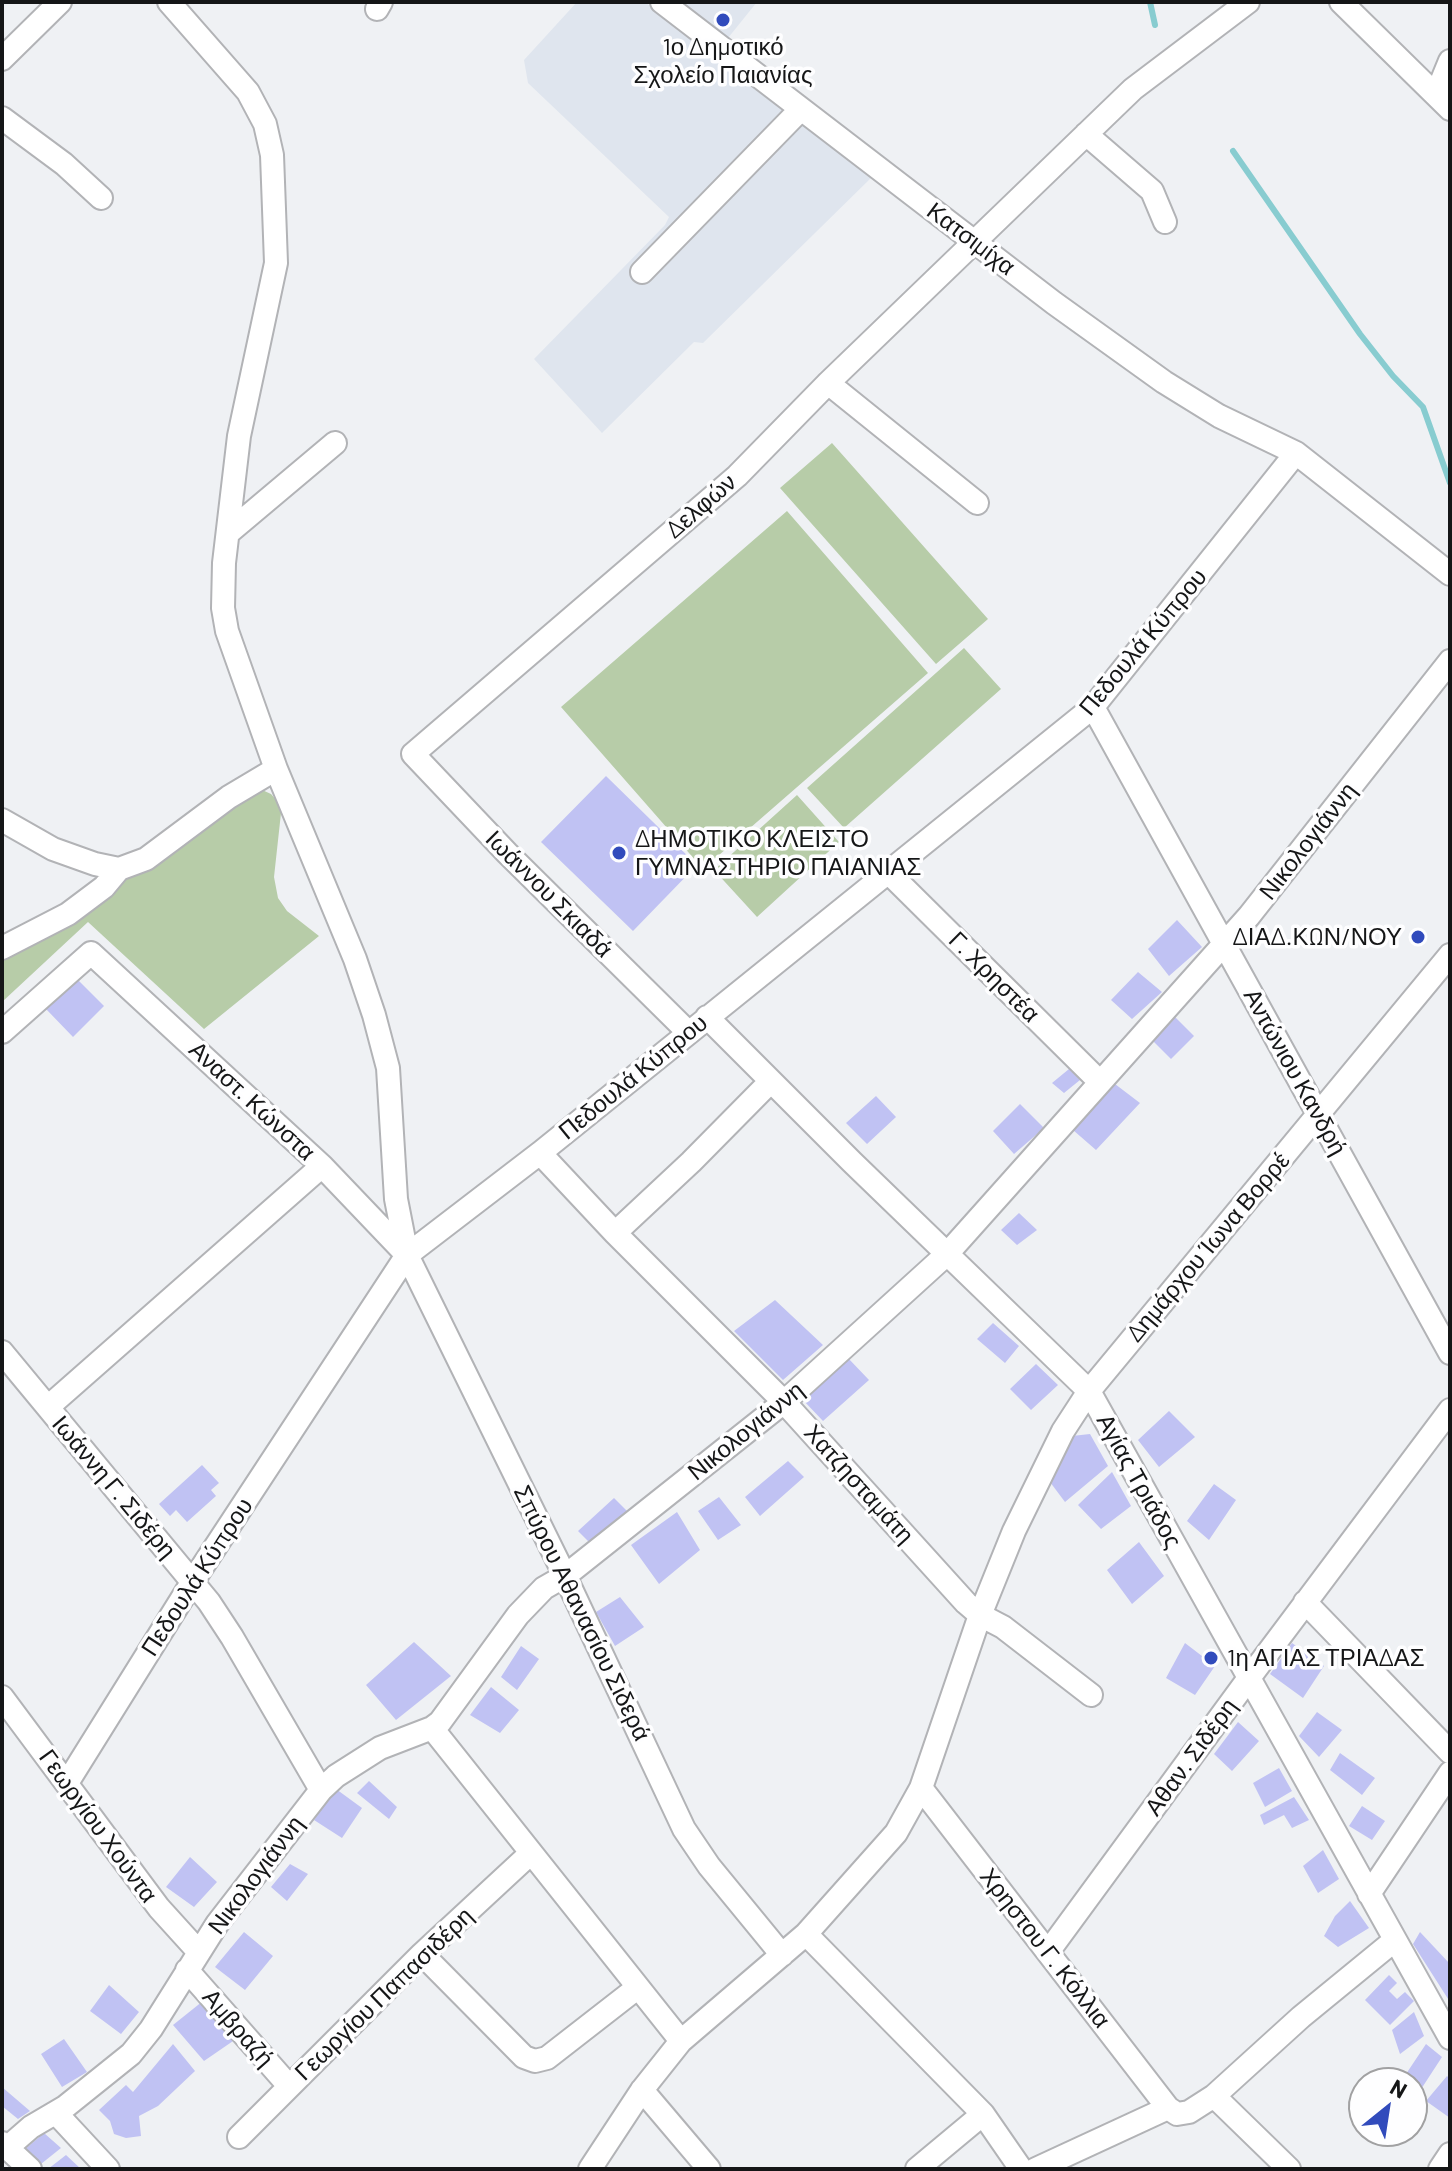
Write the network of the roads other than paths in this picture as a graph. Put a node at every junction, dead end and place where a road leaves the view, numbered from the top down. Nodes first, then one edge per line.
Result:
1 (60, 2) edge
2 (169, 2) edge
3 (662, 2) edge
4 (1248, 2) edge
5 (1341, 2) edge
6 (2, 59) edge
7 (1450, 61) edge
8 (1443, 102) edge
9 (801, 109) junction
10 (2, 118) edge
11 (1086, 134) junction
12 (101, 198) dead end
13 (1165, 222) dead end
14 (974, 241) junction
15 (642, 272) dead end
16 (828, 383) junction
17 (335, 443) dead end
18 (1296, 453) junction
19 (977, 503) dead end
20 (228, 533) junction
21 (1450, 574) edge
22 (1450, 661) edge
23 (1093, 707) junction
24 (413, 754) joint
25 (276, 769) junction
26 (2, 820) edge
27 (119, 869) junction
28 (888, 872) junction
29 (1224, 944) junction
30 (2, 948) edge
31 (1450, 955) edge
32 (707, 1017) junction
33 (2, 1032) edge
34 (688, 1032) junction
35 (771, 1081) junction
36 (1100, 1082) junction
37 (1318, 1114) junction
38 (540, 1153) junction
39 (322, 1166) junction
40 (615, 1233) junction
41 (947, 1254) junction
42 (407, 1255) junction
43 (2, 1352) edge
44 (1450, 1353) edge
45 (1089, 1391) junction
46 (784, 1402) junction
47 (48, 1407) junction
48 (1450, 1410) edge
49 (565, 1576) junction
50 (193, 1581) junction
51 (1305, 1602) junction
52 (980, 1615) junction
53 (1249, 1678) junction
54 (1091, 1695) dead end
55 (2, 1697) edge
56 (432, 1728) junction
57 (1450, 1752) edge
58 (1450, 1773) edge
59 (67, 1783) junction
60 (921, 1788) junction
61 (321, 1790) junction
62 (531, 1853) junction
63 (1369, 1894) junction
64 (806, 1934) junction
65 (1395, 1940) junction
66 (1048, 1952) junction
67 (422, 1954) junction
68 (782, 1955) junction
69 (192, 1961) junction
70 (637, 1988) junction
71 (1450, 2038) edge
72 (681, 2041) junction
73 (289, 2086) junction
74 (642, 2090) junction
75 (1214, 2096) junction
76 (1168, 2108) junction
77 (56, 2113) junction
78 (983, 2114) junction
79 (239, 2137) dead end
80 (5, 2145) edge
81 (1450, 2154) edge
82 (30, 2169) edge
83 (108, 2169) edge
84 (590, 2169) edge
85 (709, 2169) edge
86 (917, 2169) edge
87 (1021, 2169) edge
88 (1036, 2169) edge
89 (1289, 2169) edge
90 (1440, 2169) edge

1 - 6 street
2 - 20 street
3 - 9 street, Κατσιμίχα
4 - 11 street, Δελφών
5 - 8 street
7 - 8 street
9 - 14 street, Κατσιμίχα
9 - 15 street
10 - 12 street
11 - 13 street
11 - 14 street, Δελφών
14 - 16 street, Δελφών
14 - 18 street, Κατσιμίχα
16 - 19 street
16 - 24 street, Δελφών
17 - 20 street
18 - 21 street, Κατσιμίχα
18 - 23 street, Πεδουλά Κύπρου
20 - 25 street
22 - 29 street, Νικολογιάννη
23 - 28 street, Πεδουλά Κύπρου
23 - 29 street, Αντώνιου Κανδρή
24 - 34 street, Ιωάννου Σκιαδά
25 - 27 street
25 - 42 street
26 - 27 street
27 - 30 street
28 - 32 street, Πεδουλά Κύπρου
28 - 36 street, Γ. Χρηστέα
29 - 36 street, Νικολογιάννη
29 - 37 street, Αντώνιου Κανδρή
31 - 37 street, Δημάρχου Ίωνα Βορρέ
32 - 34 street, Πεδουλά Κύπρου
32 - 35 street, Αγίας Τριάδος
33 - 39 street, Αναστ. Κώνστα
34 - 38 street, Πεδουλά Κύπρου
35 - 40 street
35 - 41 street, Αγίας Τριάδος
36 - 41 street, Νικολογιάννη
37 - 44 street, Αντώνιου Κανδρή
37 - 45 street, Δημάρχου Ίωνα Βορρέ
38 - 40 street, Χατζησταμάτη
38 - 42 street, Πεδουλά Κύπρου
39 - 42 street, Αναστ. Κώνστα
39 - 47 street
40 - 46 street, Χατζησταμάτη
41 - 45 street, Αγίας Τριάδος
41 - 46 street, Νικολογιάννη
42 - 49 street, Σπύρου Αθανασίου Σιδερά
42 - 50 street, Πεδουλά Κύπρου
43 - 47 street, Ιωάννη Γ. Σιδέρη
45 - 52 street, Δημάρχου Ίωνα Βορρέ
45 - 53 street, Αγίας Τριάδος
46 - 49 street, Νικολογιάννη
46 - 52 street, Χατζησταμάτη
47 - 50 street, Ιωάννη Γ. Σιδέρη
48 - 51 street, Αθαν. Σιδέρη
49 - 56 street, Νικολογιάννη
49 - 68 street, Σπύρου Αθανασίου Σιδερά
50 - 59 street, Πεδουλά Κύπρου
50 - 61 street, Ιωάννη Γ. Σιδέρη
51 - 53 street, Αθαν. Σιδέρη
51 - 57 street
52 - 54 street, Χατζησταμάτη
52 - 60 street, Δημάρχου Ίωνα Βορρέ
53 - 63 street, Αγίας Τριάδος
53 - 66 street, Αθαν. Σιδέρη
55 - 59 street, Γεωργίου Χούντα
56 - 61 street, Νικολογιάννη
56 - 62 street
58 - 63 street
59 - 69 street, Γεωργίου Χούντα
60 - 64 street, Δημάρχου Ίωνα Βορρέ
60 - 66 street, Χρηστου Γ. Κόλλια
61 - 69 street, Νικολογιάννη
62 - 67 street, Γεωργίου Παπασιδέρη
62 - 70 street
63 - 65 street, Αγίας Τριάδος
64 - 68 street, Δημάρχου Ίωνα Βορρέ
64 - 78 street
65 - 71 street, Αγίας Τριάδος
65 - 75 street
66 - 76 street, Χρηστου Γ. Κόλλια
67 - 70 street
67 - 73 street, Γεωργίου Παπασιδέρη
68 - 72 street, Δημάρχου Ίωνα Βορρέ
69 - 73 street, Αμβραζή
69 - 77 street, Νικολογιάννη
70 - 72 street
72 - 74 street, Δημάρχου Ίωνα Βορρέ
73 - 79 street, Γεωργίου Παπασιδέρη
74 - 84 street, Δημάρχου Ίωνα Βορρέ
74 - 85 street
75 - 76 street
75 - 89 street
76 - 88 street
77 - 80 street, Νικολογιάννη
77 - 83 street
78 - 86 street
78 - 87 street
80 - 82 street
81 - 90 street

